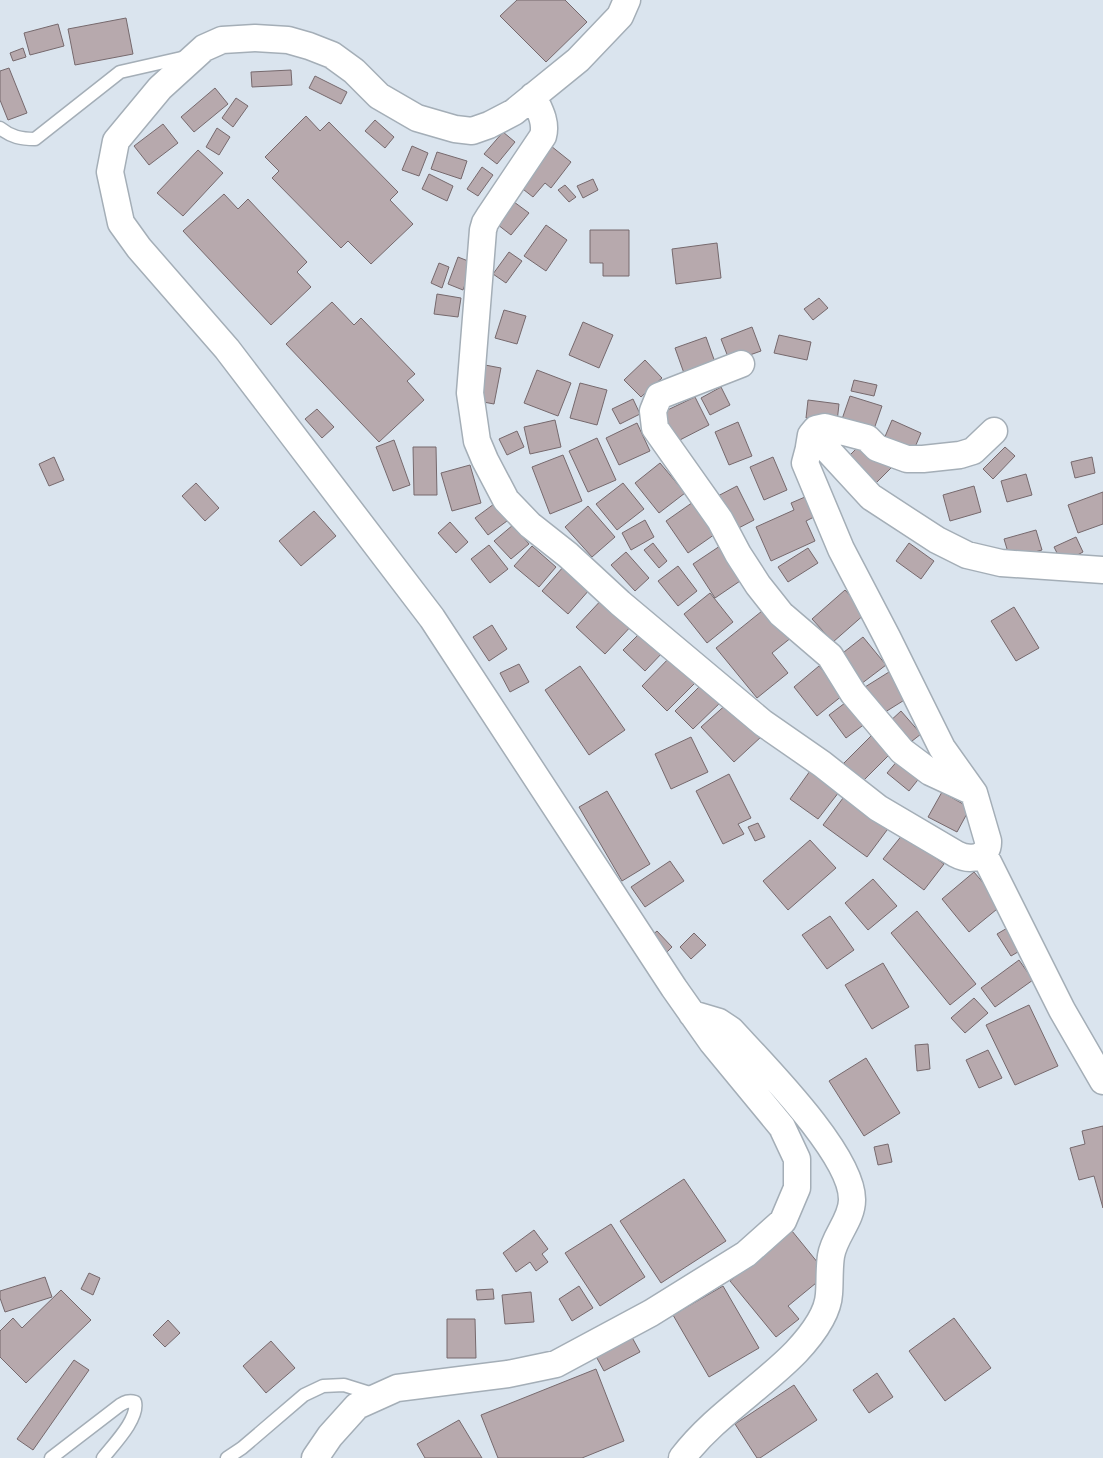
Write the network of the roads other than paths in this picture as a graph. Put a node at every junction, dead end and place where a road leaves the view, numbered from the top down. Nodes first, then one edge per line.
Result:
1 (627, 0) edge
2 (196, 55) junction
3 (533, 96) junction
4 (0, 128) edge
5 (741, 364) dead end
6 (994, 431) dead end
7 (809, 448) junction
8 (1103, 570) edge
9 (974, 793) junction
10 (984, 854) junction
11 (692, 1014) junction
12 (1103, 1081) edge
13 (378, 1396) junction
14 (51, 1458) edge
15 (102, 1458) edge
16 (227, 1458) edge
17 (314, 1458) edge
18 (682, 1458) edge

1 - 3 street
2 - 3 street
2 - 4 lane
2 - 11 street
3 - 10 street
5 - 9 street
6 - 7 street
7 - 8 street
7 - 9 street
9 - 10 street
10 - 12 street
11 - 13 street
11 - 18 street
13 - 16 lane
13 - 17 street
14 - 15 lane

